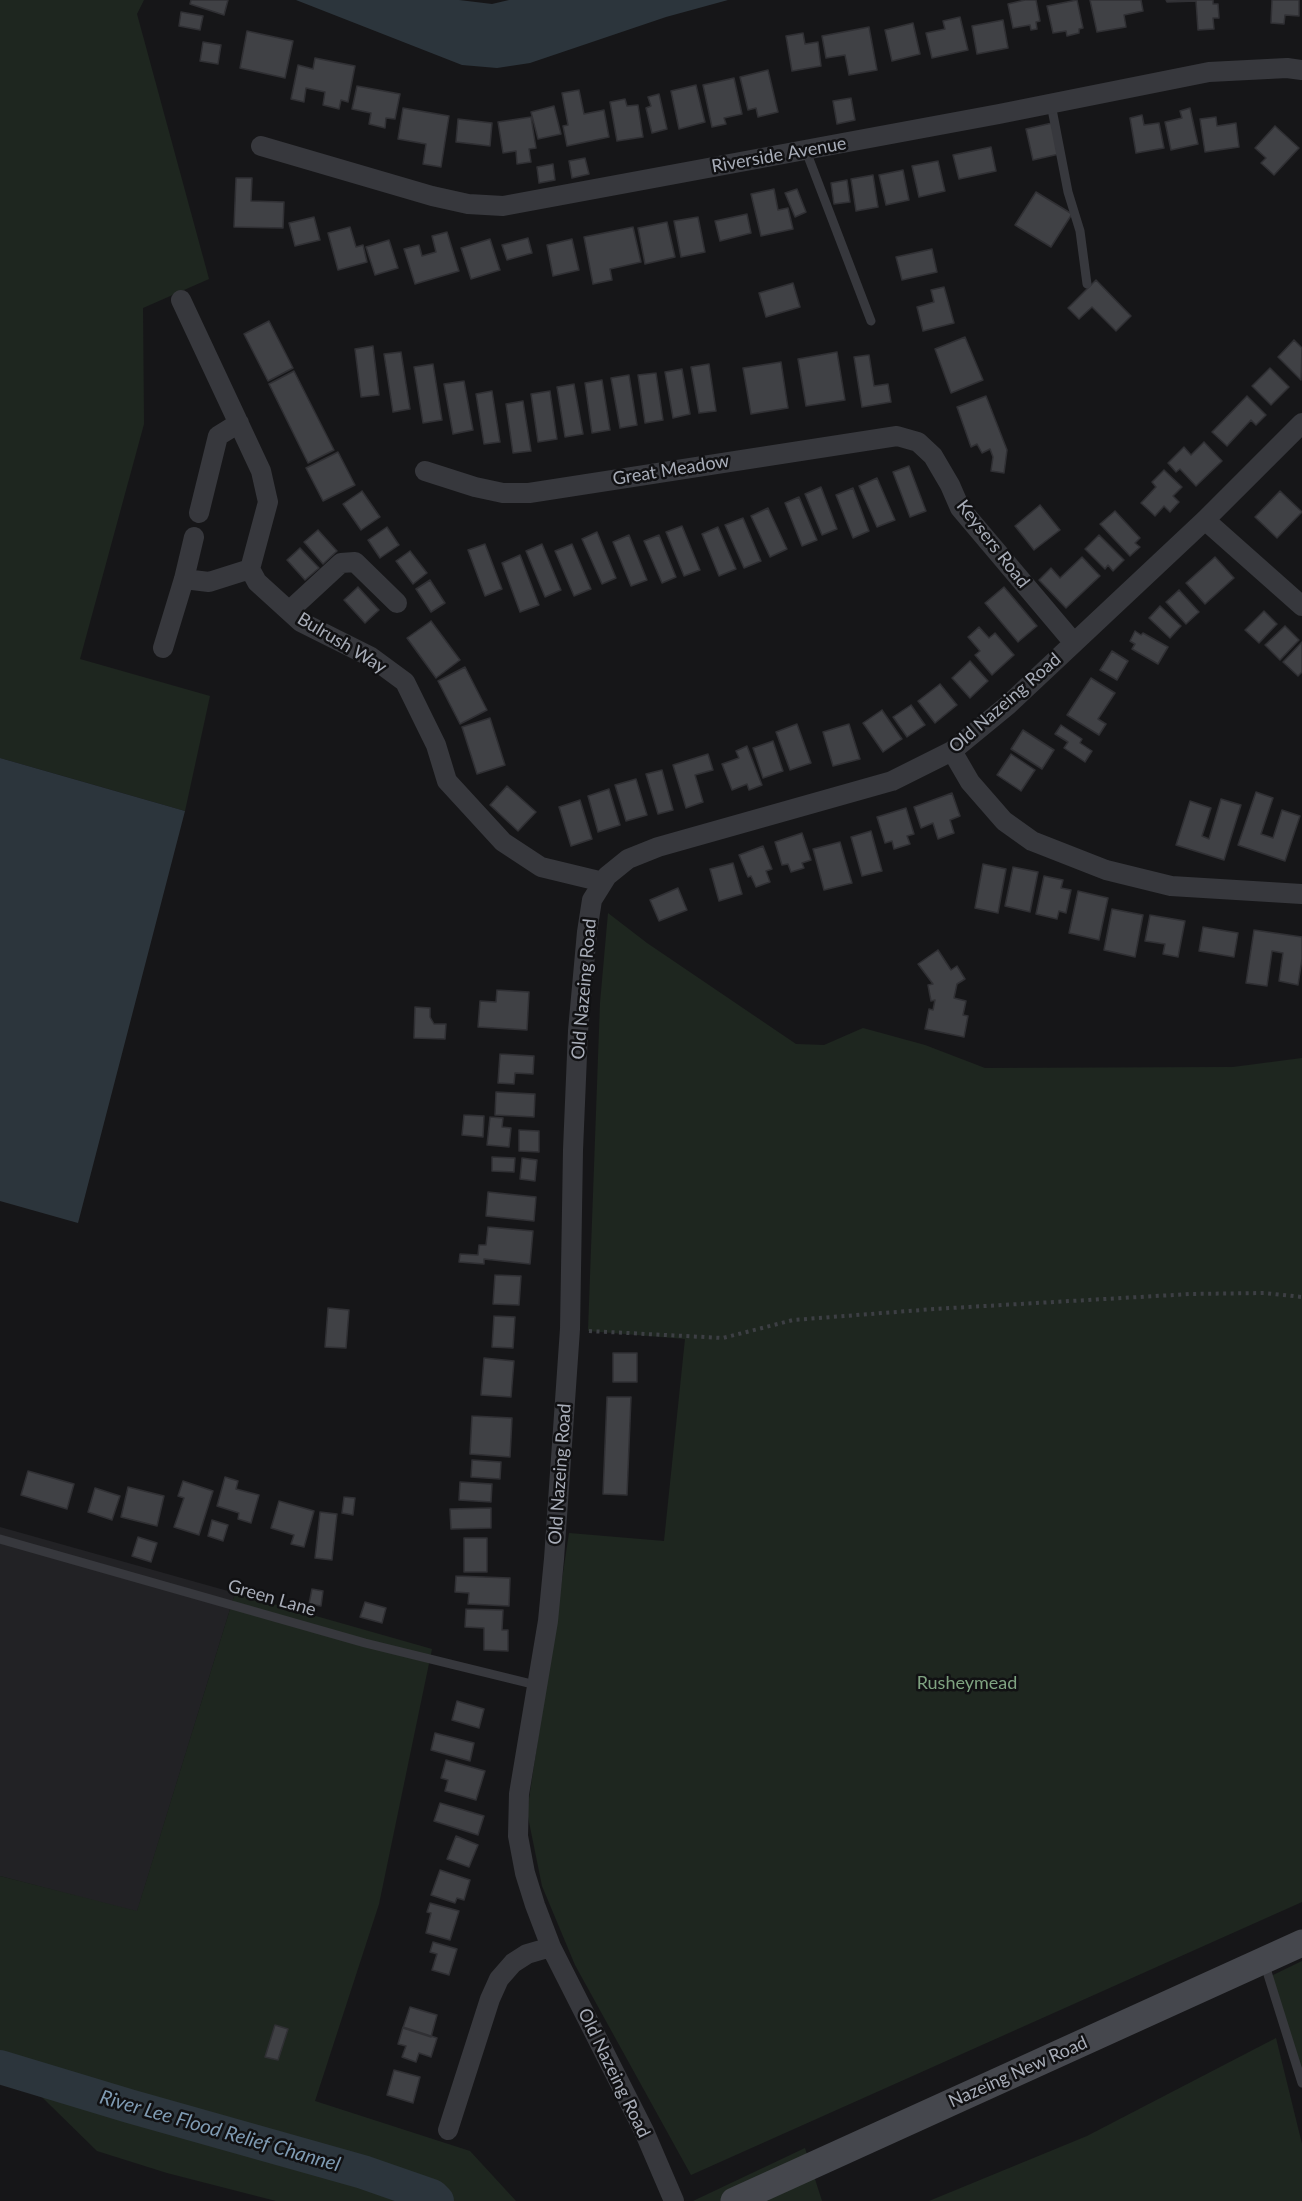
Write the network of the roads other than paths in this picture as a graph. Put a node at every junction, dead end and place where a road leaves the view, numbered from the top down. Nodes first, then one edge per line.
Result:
1 (1302, 70) edge
2 (1051, 104) junction
3 (261, 146) dead end
4 (806, 151) junction
5 (1087, 284) dead end
6 (181, 300) dead end
7 (871, 321) dead end
8 (239, 423) junction
9 (1302, 423) edge
10 (918, 442) joint
11 (425, 471) dead end
12 (199, 513) dead end
13 (1205, 520) junction
14 (194, 537) dead end
15 (250, 568) junction
16 (184, 579) junction
17 (397, 603) dead end
18 (1302, 606) edge
19 (289, 611) junction
20 (1074, 643) junction
21 (162, 648) dead end
22 (951, 751) junction
23 (603, 882) junction
24 (1302, 894) edge
25 (0, 1539) edge
26 (536, 1685) junction
27 (1302, 1943) edge
28 (551, 1947) junction
29 (1263, 1960) junction
30 (1302, 2083) edge
31 (448, 2130) dead end
32 (674, 2201) edge
33 (734, 2201) edge

1 - 2 street, Riverside Avenue
2 - 4 street, Riverside Avenue
2 - 5 lane
3 - 4 street, Riverside Avenue
4 - 7 lane
6 - 8 street
8 - 12 street
8 - 15 street
9 - 13 street, Old Nazeing Road
10 - 11 street, Great Meadow
10 - 20 street, Keysers Road
13 - 18 street
13 - 20 street, Old Nazeing Road
14 - 16 street
15 - 16 street
15 - 19 street, Bulrush Way
16 - 21 street
17 - 19 street
19 - 23 street, Bulrush Way
20 - 22 street, Old Nazeing Road
22 - 23 street, Old Nazeing Road
22 - 24 street
23 - 26 street, Old Nazeing Road
25 - 26 lane, Green Lane
26 - 28 street, Old Nazeing Road
27 - 29 main road, Nazeing New Road
28 - 31 street
28 - 32 street, Old Nazeing Road
29 - 30 lane
29 - 33 main road, Nazeing New Road

